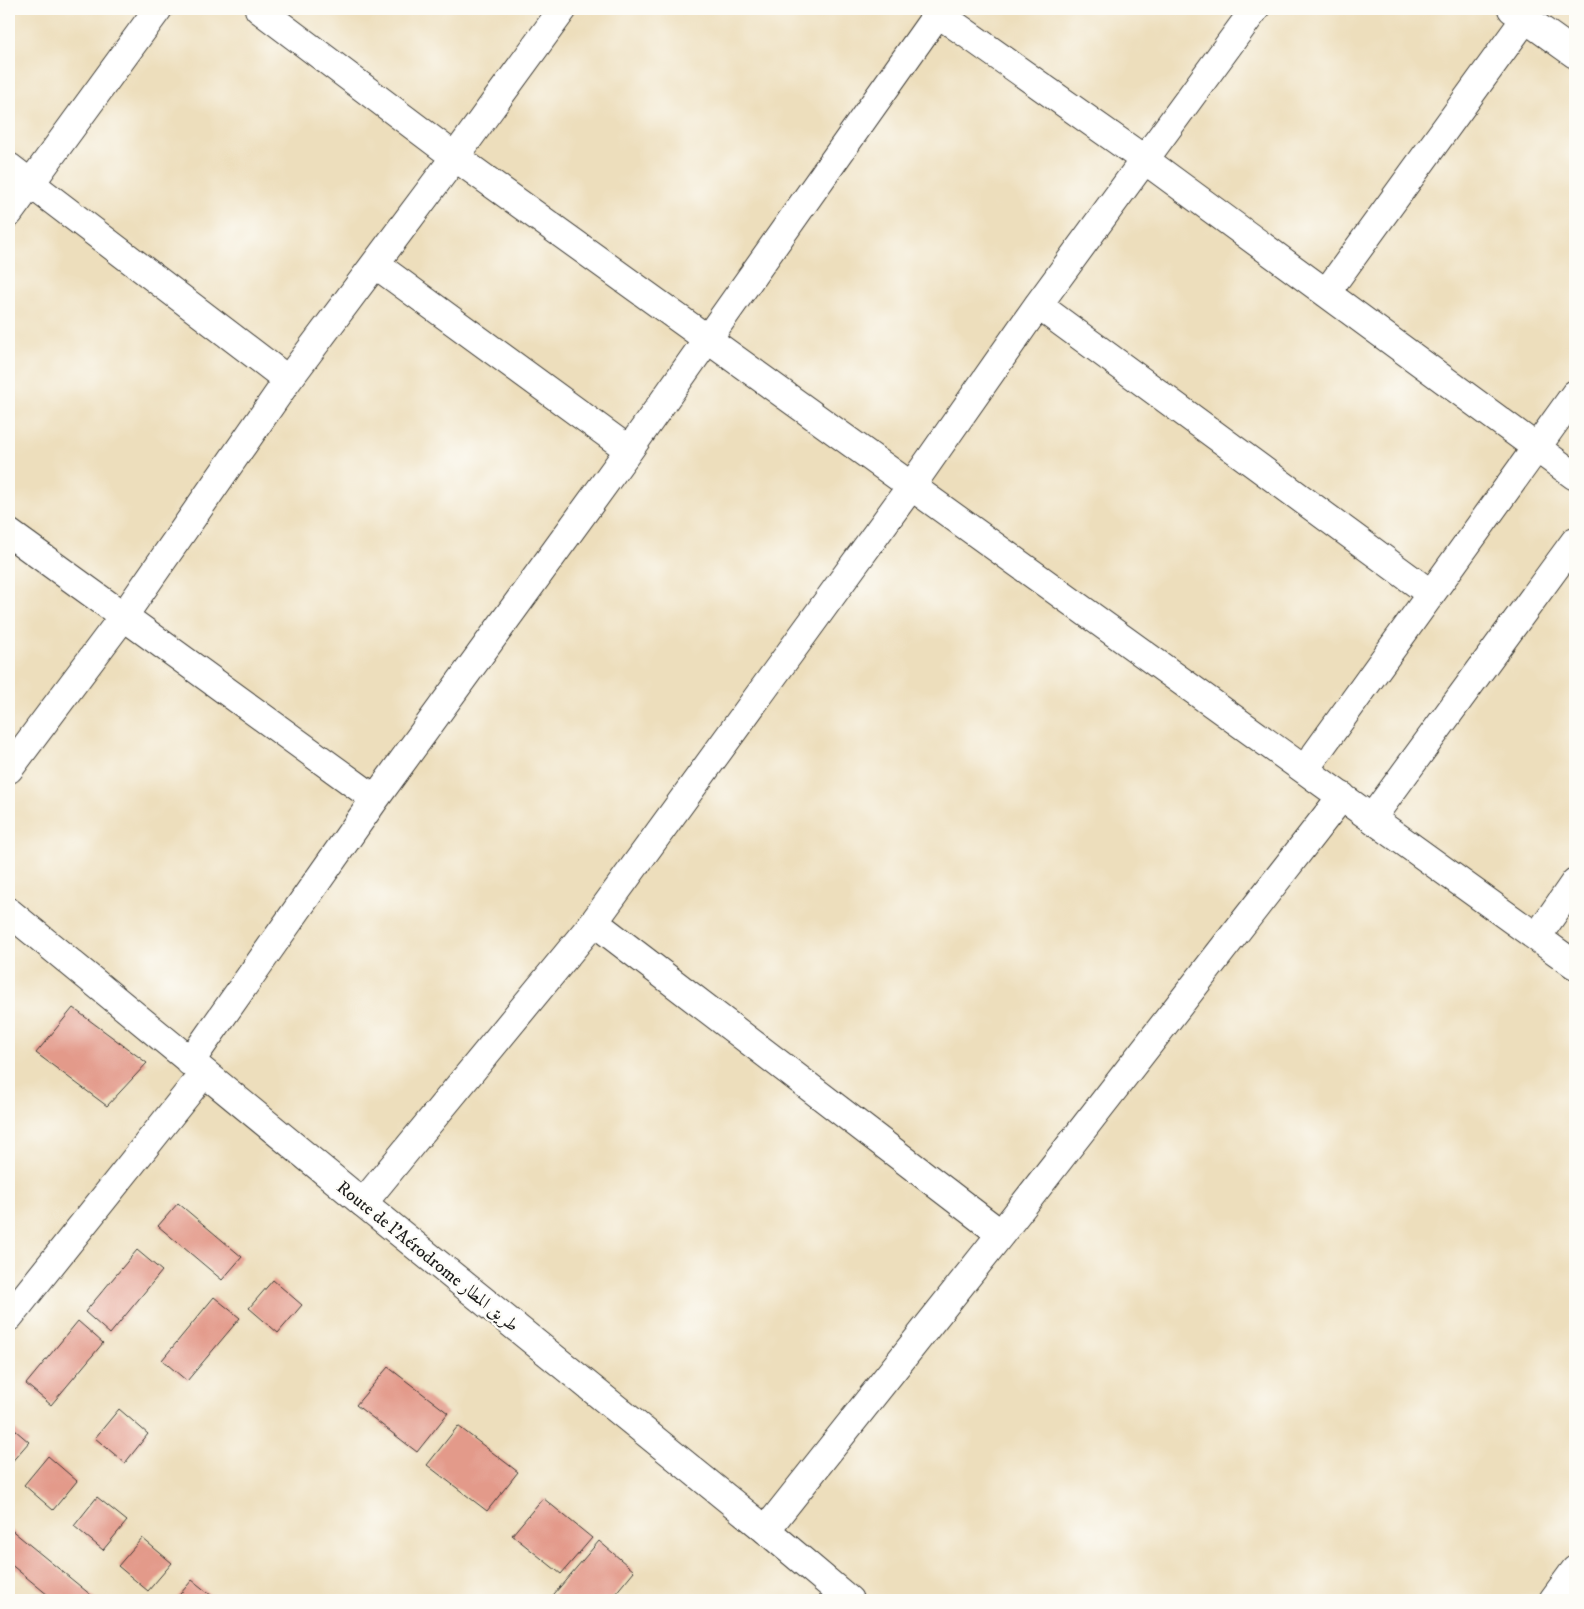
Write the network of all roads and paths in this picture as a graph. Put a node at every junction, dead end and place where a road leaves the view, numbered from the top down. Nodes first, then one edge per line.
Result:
1 (158, 9) edge
2 (259, 9) edge
3 (563, 9) edge
4 (1255, 9) edge
5 (937, 10) edge
6 (1519, 14) edge
7 (1575, 54) edge
8 (455, 157) junction
9 (1144, 160) junction
10 (9, 167) edge
11 (31, 183) junction
12 (9, 213) edge
13 (375, 264) junction
14 (1326, 293) junction
15 (1038, 305) junction
16 (706, 339) junction
17 (288, 380) junction
18 (1575, 394) edge
19 (1536, 448) junction
20 (629, 450) junction
21 (1575, 476) edge
22 (912, 485) junction
23 (9, 533) edge
24 (1575, 541) edge
25 (1431, 594) junction
26 (123, 617) junction
27 (9, 769) edge
28 (1305, 769) junction
29 (1342, 796) junction
30 (375, 799) junction
31 (1372, 818) junction
32 (1575, 882) edge
33 (9, 912) edge
34 (594, 922) junction
35 (1537, 937) junction
36 (1575, 965) edge
37 (197, 1067) junction
38 (363, 1203) junction
39 (1002, 1234) junction
40 (9, 1318) edge
41 (766, 1530) junction
42 (1575, 1570) edge
43 (849, 1600) edge
44 (1553, 1600) edge

1 - 11 street
2 - 8 street
3 - 8 street
4 - 9 street
5 - 9 street
5 - 16 street
6 - 7 street
6 - 14 street
8 - 13 street
8 - 16 street
9 - 14 street
9 - 15 street
10 - 11 street
11 - 12 street
11 - 17 street
13 - 17 street
13 - 20 street
14 - 19 street
15 - 22 street
15 - 25 street
16 - 20 street
16 - 22 street
17 - 26 street
18 - 19 street
19 - 21 street
19 - 25 street
20 - 30 street
22 - 28 street
22 - 34 street
23 - 26 street
24 - 31 street
25 - 28 street
26 - 27 street
26 - 30 street
28 - 29 street
29 - 31 street
29 - 39 street
30 - 37 street
31 - 35 street
32 - 35 street
33 - 37 street, Route de l'Aérodrome طريق المطار
34 - 38 street
34 - 39 street
35 - 36 street
37 - 38 street, Route de l'Aérodrome طريق المطار
37 - 40 street
38 - 41 street, Route de l'Aérodrome طريق المطار
39 - 41 street
41 - 43 street, Route de l'Aérodrome طريق المطار
42 - 44 street

